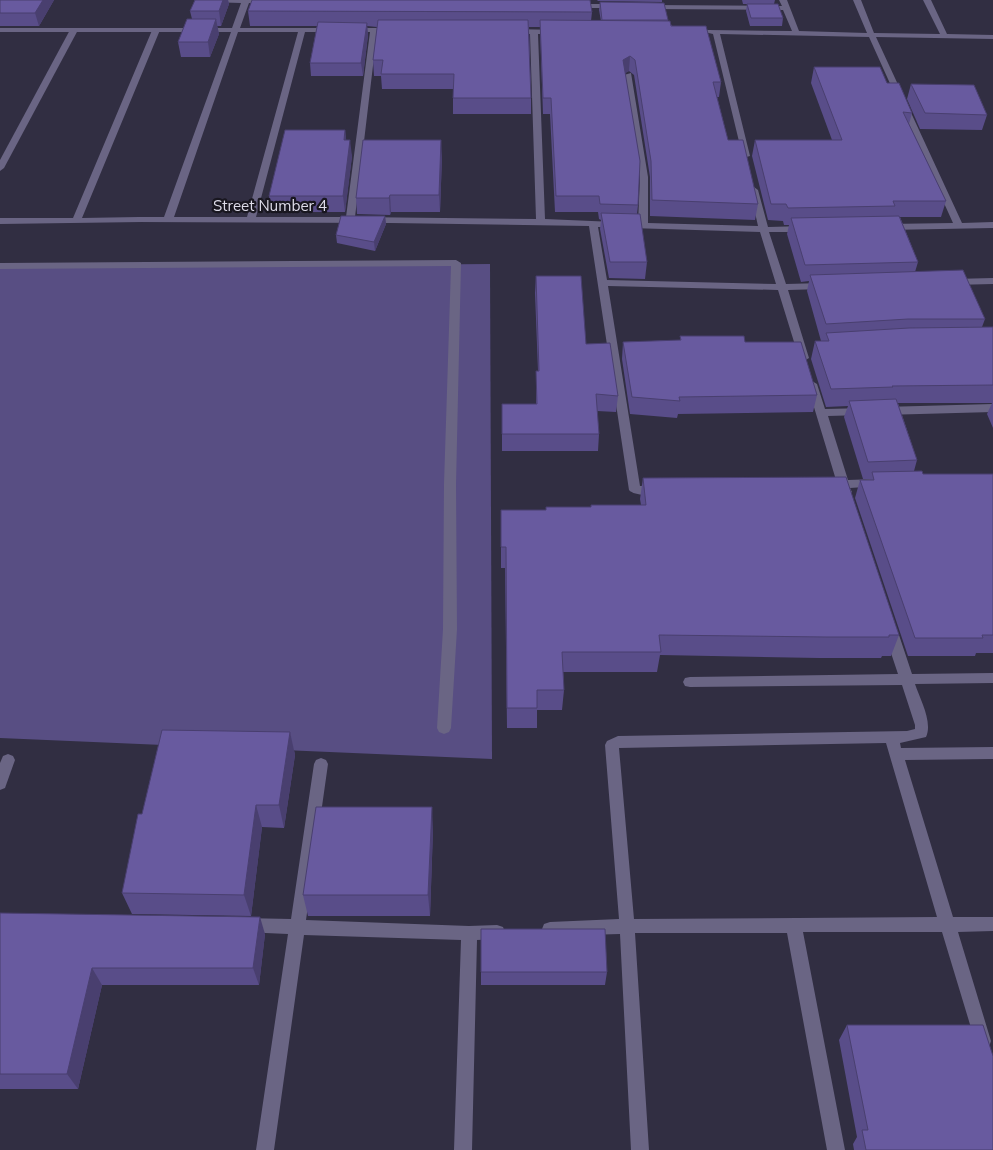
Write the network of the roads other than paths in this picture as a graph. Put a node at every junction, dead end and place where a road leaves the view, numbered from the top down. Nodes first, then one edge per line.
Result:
1 (208, 0) edge
2 (246, 0) edge
3 (783, 0) edge
4 (858, 0) edge
5 (927, 0) edge
6 (276, 1) edge
7 (592, 3) edge
8 (563, 5) edge
9 (622, 6) edge
10 (641, 6) edge
11 (786, 8) junction
12 (594, 14) dead end
13 (0, 30) edge
14 (74, 30) junction
15 (156, 30) junction
16 (235, 30) junction
17 (302, 30) junction
18 (374, 30) junction
19 (404, 30) edge
20 (501, 31) edge
21 (534, 31) junction
22 (561, 32) edge
23 (696, 32) edge
24 (716, 32) junction
25 (796, 33) junction
26 (871, 34) junction
27 (944, 35) junction
28 (993, 37) edge
29 (628, 75) edge
30 (748, 164) edge
31 (0, 168) edge
32 (752, 183) edge
33 (350, 219) junction
34 (76, 220) junction
35 (168, 220) junction
36 (251, 220) junction
37 (0, 221) edge
38 (541, 222) junction
39 (593, 224) junction
40 (993, 225) edge
41 (643, 226) junction
42 (959, 226) junction
43 (881, 227) edge
44 (812, 229) edge
45 (764, 230) junction
46 (0, 266) edge
47 (993, 281) edge
48 (602, 283) junction
49 (945, 283) edge
50 (830, 286) edge
51 (782, 287) junction
52 (993, 408) edge
53 (820, 412) junction
54 (893, 483) edge
55 (823, 484) edge
56 (843, 484) junction
57 (674, 489) edge
58 (849, 503) edge
59 (886, 615) edge
60 (993, 678) edge
61 (907, 680) junction
62 (690, 682) dead end
63 (444, 728) dead end
64 (891, 738) junction
65 (993, 753) edge
66 (896, 754) junction
67 (8, 760) dead end
68 (321, 764) dead end
69 (0, 784) edge
70 (948, 924) junction
71 (993, 924) edge
72 (229, 925) edge
73 (794, 925) junction
74 (298, 926) junction
75 (627, 926) junction
76 (538, 930) edge
77 (508, 931) edge
78 (468, 933) junction
79 (987, 1058) edge
80 (265, 1150) edge
81 (463, 1150) edge
82 (640, 1150) edge
83 (836, 1150) edge

1 - 2 street
2 - 6 street
2 - 16 street
3 - 11 street
4 - 26 street
5 - 27 street
7 - 8 street
7 - 9 street
7 - 12 street
10 - 11 street
11 - 25 street
13 - 14 street
14 - 15 street
14 - 31 street
15 - 16 street
15 - 34 street
16 - 17 street
16 - 35 street
17 - 18 street
17 - 36 street
18 - 19 street
18 - 33 street
20 - 21 street
21 - 22 street
21 - 38 street
23 - 24 street
24 - 25 street
24 - 30 street
25 - 26 street
26 - 27 street
26 - 42 street
27 - 28 street
29 - 41 street
32 - 45 street
33 - 36 street, Street Number 4
33 - 38 street, Street Number 4
34 - 35 street, Street Number 4
34 - 37 street, Street Number 4
35 - 36 street, Street Number 4
38 - 39 street, Street Number 4
39 - 41 street, Street Number 4
39 - 48 street
40 - 42 street
41 - 45 street, Street Number 4
42 - 43 street
44 - 45 street, Street Number 4
45 - 51 street
46 - 63 street
47 - 49 street
48 - 51 street
48 - 57 street
50 - 51 street
51 - 53 street
52 - 53 street
53 - 56 street
54 - 56 street
55 - 56 street
56 - 58 street
59 - 61 street
60 - 61 street
61 - 62 street
61 - 64 street
64 - 66 street
64 - 75 street
65 - 66 street
66 - 70 street
67 - 69 street
68 - 74 street
70 - 71 street
70 - 73 street
70 - 79 street
72 - 74 street
73 - 75 street
73 - 83 street
74 - 78 street
74 - 80 street
75 - 76 street
75 - 82 street
77 - 78 street
78 - 81 street

